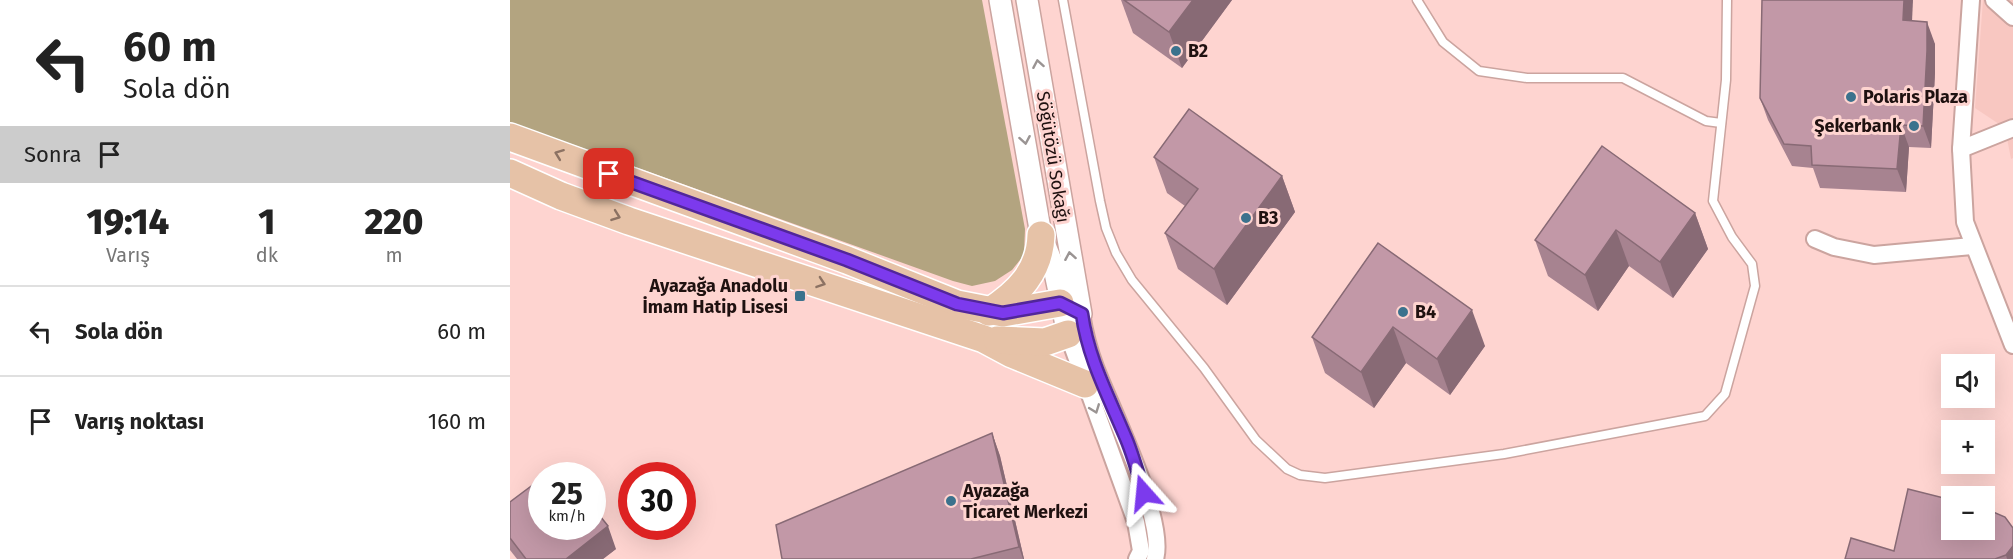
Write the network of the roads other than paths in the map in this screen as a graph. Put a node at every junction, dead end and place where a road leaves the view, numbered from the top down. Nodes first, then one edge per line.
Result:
1 (1000, 0) edge
2 (1027, 0) edge
3 (1063, 0) edge
4 (1417, 0) edge
5 (1728, 0) edge
6 (1971, 0) edge
7 (1994, 0) edge
8 (2013, 17) edge
9 (1721, 123) junction
10 (2013, 128) edge
11 (510, 138) edge
12 (1960, 149) junction
13 (510, 173) edge
14 (510, 189) edge
15 (561, 196) junction
16 (1041, 235) junction
17 (1815, 239) dead end
18 (1972, 246) junction
19 (989, 312) junction
20 (1070, 317) junction
21 (984, 339) junction
22 (2013, 345) edge
23 (1085, 384) junction
24 (1137, 559) edge
25 (1155, 559) edge

1 -> 16 street, Söğütözü Sokağı
20 -> 2 street, Söğütözü Sokağı
3 - 9 lane
4 - 9 lane
5 - 9 lane
6 - 12 street
7 - 8 street
10 - 12 street
19 -> 11 main road
12 - 18 street
13 - 15 main road
14 - 15 main road
15 -> 21 main road
16 - 19 main road
16 - 20 street, Söğütözü Sokağı
17 - 18 street
18 - 22 street
19 - 20 main road
20 - 21 main road
20 - 23 street
20 - 25 street
21 - 23 main road
23 -> 24 street

